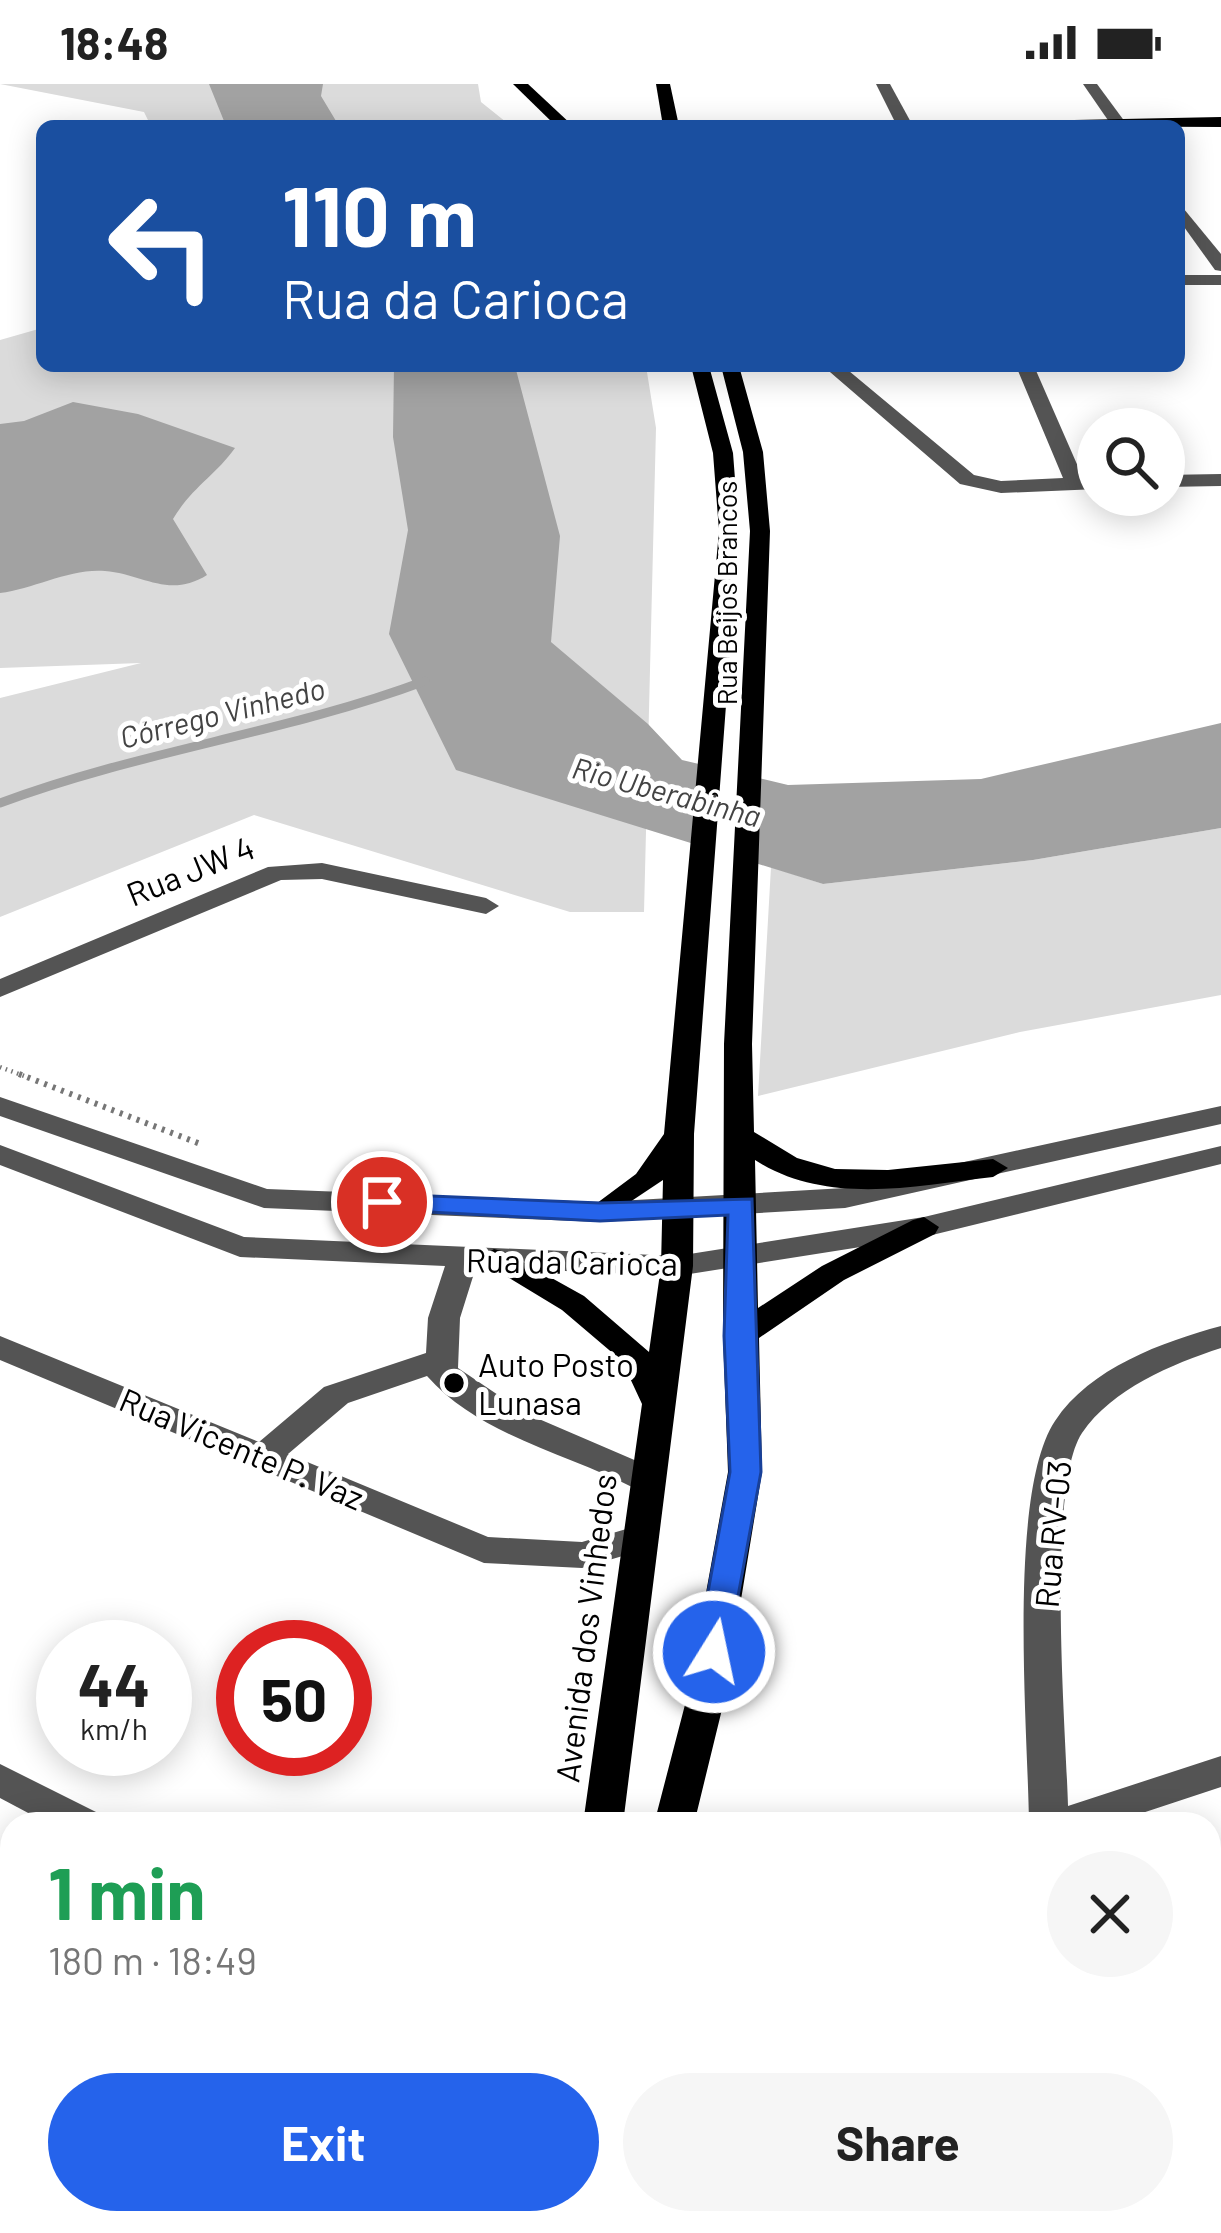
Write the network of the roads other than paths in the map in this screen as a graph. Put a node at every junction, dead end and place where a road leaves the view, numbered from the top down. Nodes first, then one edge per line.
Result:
1 (520, 84) edge
2 (663, 84) edge
3 (883, 84) edge
4 (1090, 84) edge
5 (559, 120) edge
6 (670, 120) edge
7 (902, 120) edge
8 (1115, 120) edge
9 (1185, 125) edge
10 (1221, 125) edge
11 (1185, 129) edge
12 (1185, 216) edge
13 (1221, 266) edge
14 (1185, 280) edge
15 (1221, 280) edge
16 (702, 372) edge
17 (732, 372) edge
18 (839, 372) edge
19 (1028, 372) edge
20 (1221, 480) edge
21 (1185, 481) edge
22 (1075, 483) joint
23 (486, 906) dead end
24 (0, 988) edge
25 (0, 1106) edge
26 (1221, 1115) edge
27 (679, 1134) junction
28 (738, 1134) junction
29 (94, 1141) junction
30 (0, 1154) edge
31 (1221, 1154) edge
32 (993, 1168) junction
33 (193, 1176) junction
34 (62, 1179) junction
35 (742, 1205) junction
36 (676, 1207) junction
37 (600, 1212) junction
38 (161, 1218) junction
39 (924, 1227) junction
40 (744, 1258) junction
41 (478, 1259) junction
42 (677, 1266) junction
43 (739, 1336) junction
44 (1221, 1336) edge
45 (0, 1347) edge
46 (442, 1359) junction
47 (658, 1405) junction
48 (263, 1457) junction
49 (648, 1480) junction
50 (640, 1538) junction
51 (1221, 1771) edge
52 (0, 1780) edge
53 (61, 1812) edge
54 (607, 1812) edge
55 (677, 1812) edge
56 (1049, 1812) edge
57 (1097, 1812) edge

1 - 5 main road
2 - 6 main road
3 - 7 street
4 - 8 street
9 - 10 main road
10 - 11 main road
12 - 13 street
14 - 15 street
16 - 27 main road, Avenida dos Vinhedos
17 - 28 main road, Rua Beijos Brancos
18 - 22 street
19 - 22 street
20 - 21 street
23 - 24 street, Rua JW 4
25 - 29 street, Rua da Carioca
26 - 32 street, Rua da Carioca
27 - 36 main road, Avenida dos Vinhedos
27 - 37 main road
28 - 32 main road
28 - 35 main road
29 - 33 street, Rua da Carioca
29 - 34 street
30 - 34 street, Rua da Carioca
31 - 39 street, Rua da Carioca
32 - 35 street, Rua da Carioca
33 - 37 street, Rua da Carioca
33 - 38 street
34 - 38 street, Rua da Carioca
35 - 36 street, Rua da Carioca
35 - 40 main road
36 - 37 street, Rua da Carioca
36 - 42 main road, Avenida dos Vinhedos
38 - 41 street, Rua da Carioca
39 - 40 street, Rua da Carioca
39 - 43 main road
40 - 42 street, Rua da Carioca
40 - 43 main road
41 - 42 street, Rua da Carioca
41 - 46 street
41 - 47 main road
42 - 47 main road, Avenida dos Vinhedos
43 - 55 main road
44 - 56 street, Rua RV-03
45 - 48 street, Rua Vicente P. Vaz
46 - 48 street
46 - 49 street
47 - 49 main road, Avenida dos Vinhedos
48 - 50 street, Rua Vicente P. Vaz
49 - 50 main road, Avenida dos Vinhedos
50 - 54 main road, Avenida dos Vinhedos
51 - 57 street
52 - 53 street

